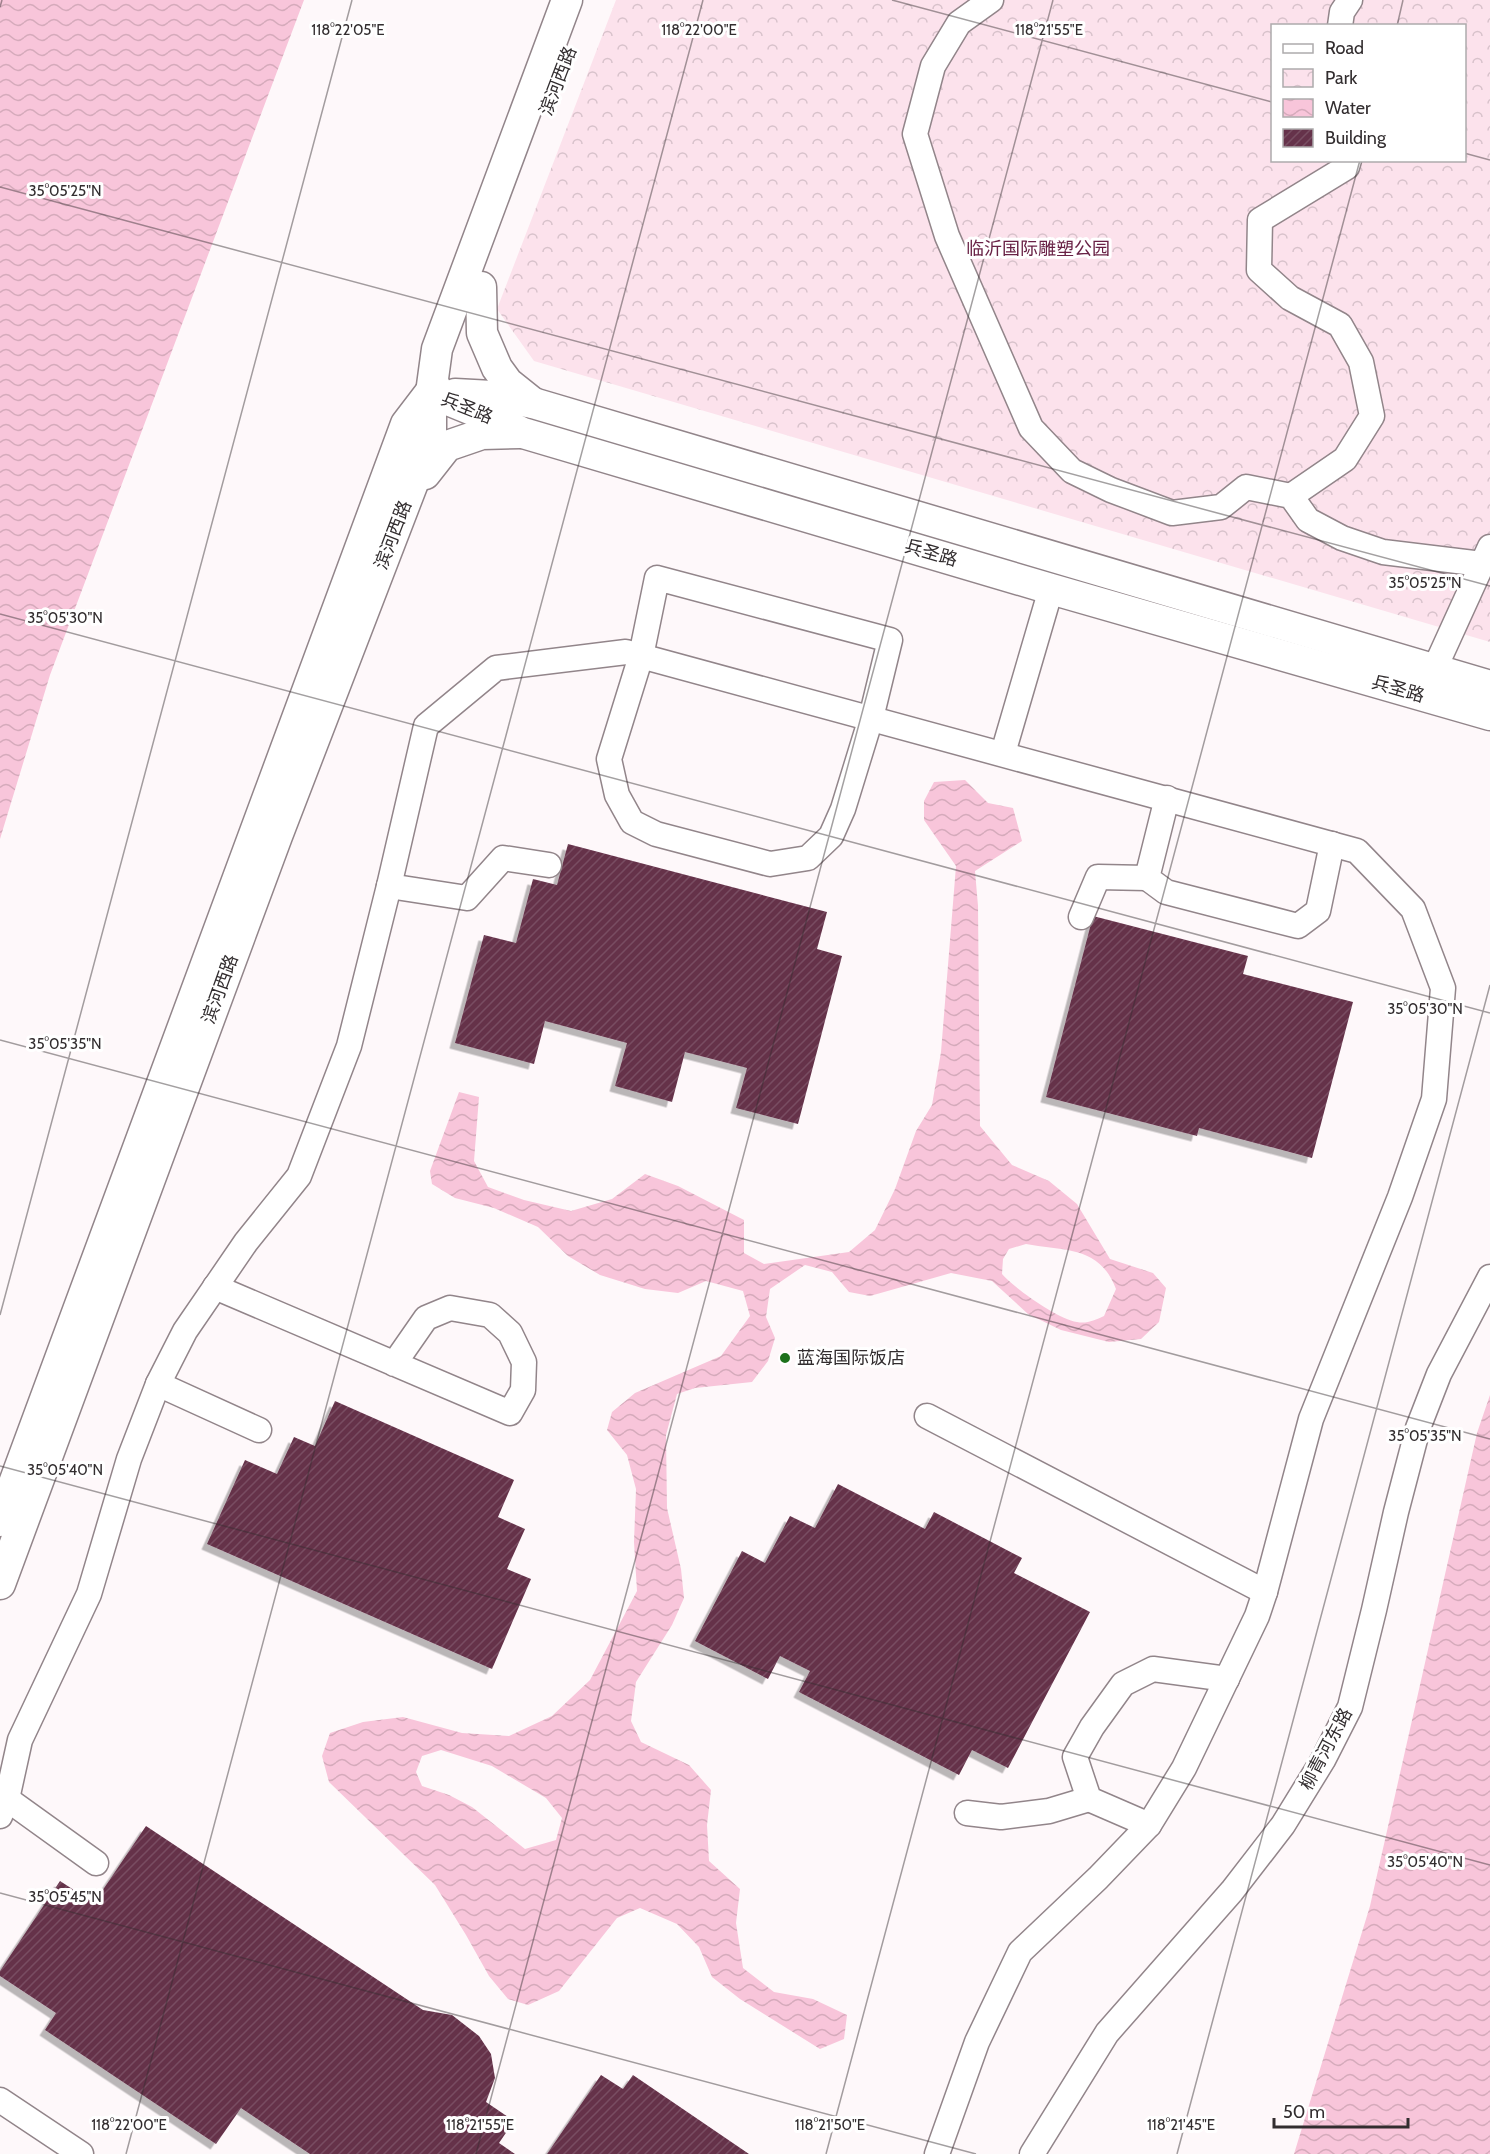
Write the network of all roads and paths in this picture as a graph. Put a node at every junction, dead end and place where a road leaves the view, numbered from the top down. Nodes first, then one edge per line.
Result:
1 (567, 0) edge
2 (589, 0) edge
3 (991, 0) edge
4 (1350, 0) edge
5 (1340, 24) edge
6 (1348, 162) edge
7 (481, 287) junction
8 (431, 393) junction
9 (533, 403) junction
10 (523, 433) junction
11 (1291, 496) junction
12 (408, 497) junction
13 (1486, 556) edge
14 (1051, 589) junction
15 (641, 656) junction
16 (1434, 670) junction
17 (1490, 686) edge
18 (1490, 715) edge
19 (871, 718) junction
20 (1003, 753) junction
21 (1167, 798) junction
22 (1332, 844) junction
23 (549, 865) dead end
24 (1147, 878) junction
25 (389, 886) junction
26 (1081, 917) dead end
27 (1490, 1277) edge
28 (215, 1287) junction
29 (394, 1364) junction
30 (158, 1384) junction
31 (927, 1416) dead end
32 (259, 1430) dead end
33 (0, 1521) edge
34 (0, 1584) edge
35 (1265, 1592) junction
36 (1227, 1679) junction
37 (1089, 1798) junction
38 (3, 1808) edge
39 (967, 1813) dead end
40 (1149, 1825) junction
41 (96, 1863) dead end
42 (0, 2100) edge
43 (81, 2154) edge
44 (937, 2154) edge
45 (1032, 2154) edge

1 - 8 main road, 滨河西路
2 - 7 main road, 滨河西路
3 - 11 street
4 - 5 street
6 - 11 street
7 - 8 main road, 滨河西路
7 - 9 main road
8 - 9 main road, 兵圣路
8 - 10 main road, 兵圣路
8 - 12 main road, 滨河西路
8 - 33 main road, 滨河西路
9 - 16 main road, 兵圣路
10 - 12 main road
10 - 14 main road, 兵圣路
11 - 13 street
12 - 34 main road, 滨河西路
13 - 16 street
14 - 18 main road, 兵圣路
14 - 20 street
15 - 19 street
15 - 19 street
15 - 19 street
15 - 25 street
16 - 17 main road, 兵圣路
19 - 20 street
20 - 21 street
21 - 22 street
21 - 24 street
22 - 24 street
22 - 35 street
23 - 25 street
24 - 26 street
25 - 28 street
27 - 45 street, 柳青河东路
28 - 29 street
28 - 30 street
29 - 29 street
30 - 32 street
30 - 38 street
31 - 35 street
35 - 36 street
36 - 37 street
36 - 40 street
37 - 39 street
37 - 40 street
38 - 41 street
40 - 44 street
42 - 43 street

